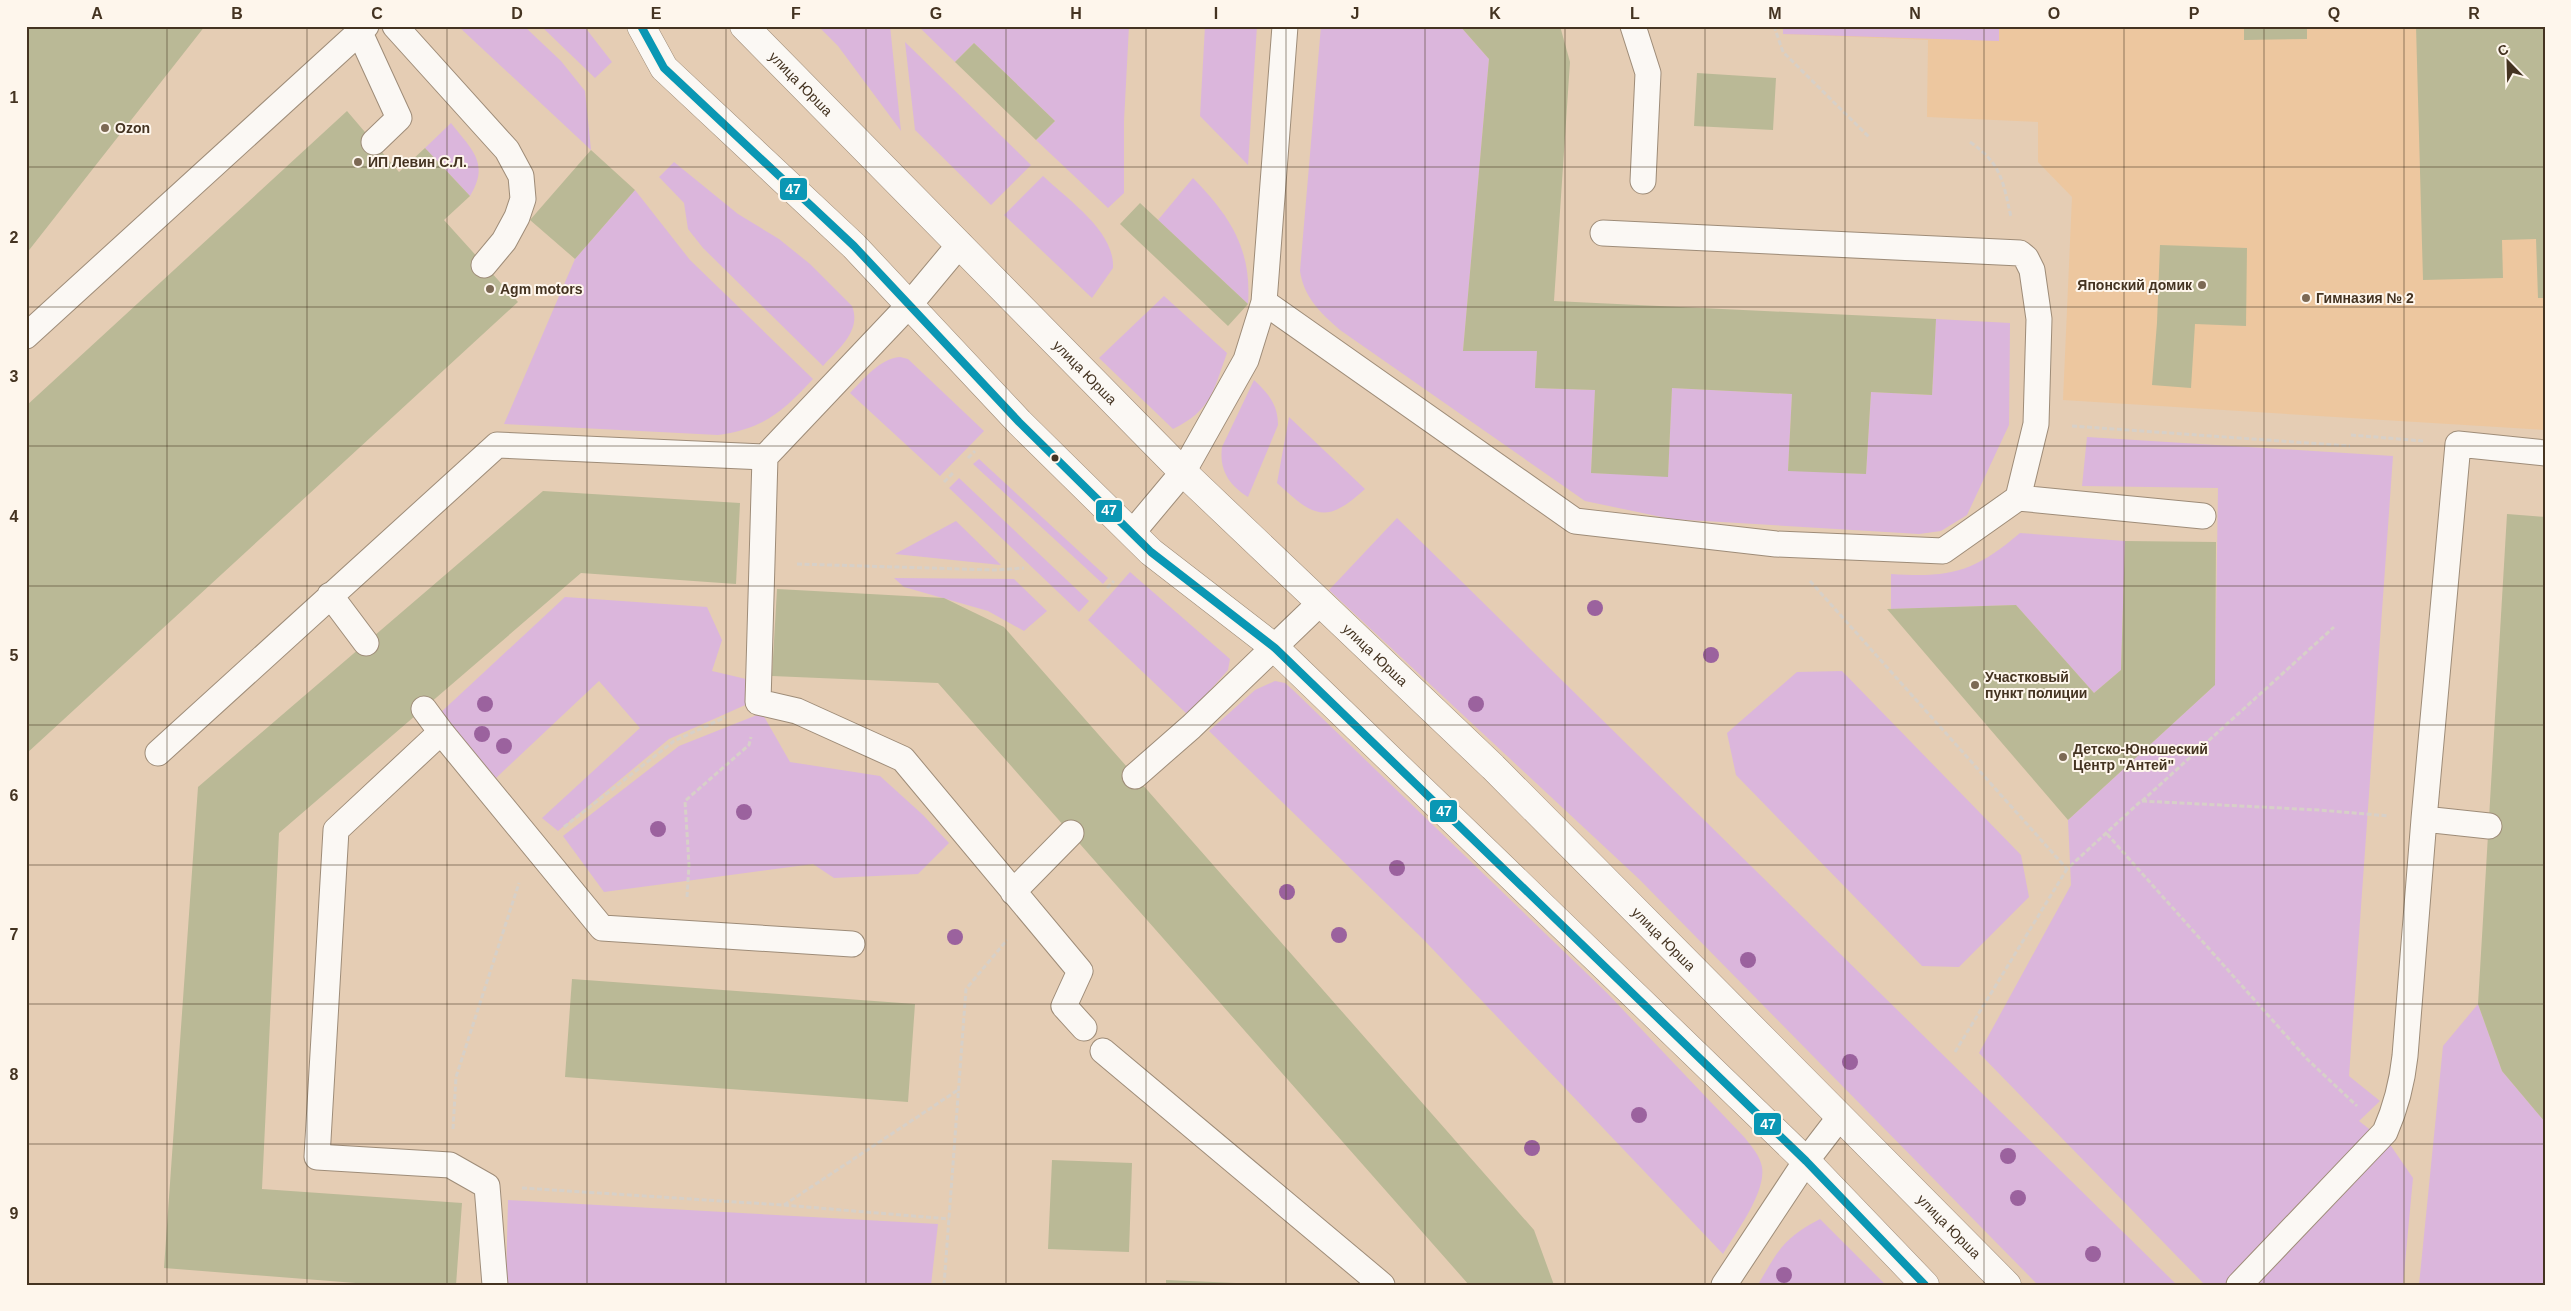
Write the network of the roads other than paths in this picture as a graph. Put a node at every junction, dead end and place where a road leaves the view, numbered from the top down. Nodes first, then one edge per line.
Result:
1 (395, 26) edge
2 (641, 26) edge
3 (744, 26) edge
4 (1285, 26) edge
5 (1633, 26) edge
6 (363, 30) edge
7 (374, 142) dead end
8 (1643, 181) dead end
9 (1603, 233) dead end
10 (960, 244) junction
11 (484, 265) dead end
12 (1264, 302) junction
13 (910, 304) junction
14 (26, 336) edge
15 (2545, 453) edge
16 (765, 457) junction
17 (1183, 472) junction
18 (2018, 498) junction
19 (2203, 516) dead end
20 (1132, 533) junction
21 (330, 595) junction
22 (1320, 603) junction
23 (366, 643) dead end
24 (1274, 648) junction
25 (424, 709) dead end
26 (441, 732) junction
27 (158, 753) dead end
28 (1135, 776) dead end
29 (2424, 820) junction
30 (2489, 826) dead end
31 (1070, 833) dead end
32 (1013, 892) junction
33 (852, 944) dead end
34 (1084, 1028) dead end
35 (1103, 1051) dead end
36 (1839, 1118) junction
37 (1806, 1160) junction
38 (495, 1285) edge
39 (1382, 1285) edge
40 (1724, 1285) edge
41 (1926, 1285) edge
42 (2007, 1285) edge
43 (2239, 1285) edge

1 - 11 lane
2 - 13 street
3 - 10 street, улица Юрша
4 - 12 lane
5 - 8 lane
6 - 7 lane
6 - 14 lane
9 - 18 lane
10 - 13 lane
10 - 17 street, улица Юрша
12 - 17 lane
12 - 18 lane
13 - 16 lane
13 - 20 street
15 - 29 lane
16 - 21 lane
16 - 32 lane
17 - 20 lane
17 - 22 street, улица Юрша
18 - 19 lane
20 - 24 street
21 - 23 lane
21 - 27 lane
22 - 24 lane
22 - 36 street, улица Юрша
24 - 28 lane
24 - 37 street
25 - 26 lane
26 - 33 lane
26 - 38 lane
29 - 30 lane
29 - 43 lane
31 - 32 lane
32 - 34 lane
35 - 39 lane
36 - 37 lane
36 - 42 street, улица Юрша
37 - 40 lane
37 - 41 street

